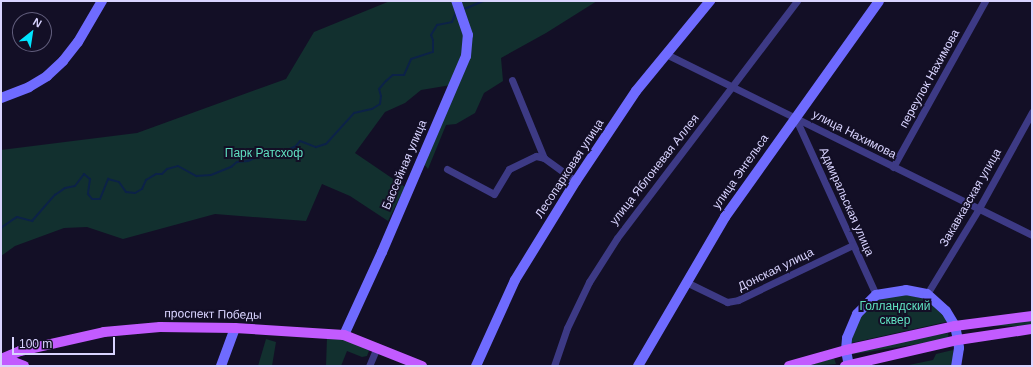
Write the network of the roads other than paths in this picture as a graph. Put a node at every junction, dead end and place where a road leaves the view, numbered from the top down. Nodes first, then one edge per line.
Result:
1 (102, 1) edge
2 (456, 1) edge
3 (710, 1) edge
4 (796, 1) edge
5 (879, 1) edge
6 (985, 1) edge
7 (666, 54) junction
8 (512, 80) dead end
9 (732, 88) junction
10 (1, 98) edge
11 (1032, 112) edge
12 (795, 117) junction
13 (544, 158) junction
14 (893, 167) junction
15 (447, 169) dead end
16 (576, 181) junction
17 (978, 210) junction
18 (1032, 236) edge
19 (854, 245) junction
20 (686, 282) junction
21 (927, 294) junction
22 (876, 296) junction
23 (1032, 316) edge
24 (955, 326) junction
25 (235, 328) junction
26 (1032, 329) edge
27 (344, 335) junction
28 (958, 340) junction
29 (377, 347) junction
30 (34, 348) junction
31 (846, 350) junction
32 (3, 362) edge
33 (24, 366) edge
34 (27, 366) edge
35 (221, 366) edge
36 (369, 366) edge
37 (422, 366) edge
38 (476, 366) edge
39 (554, 366) edge
40 (638, 366) edge
41 (789, 366) edge
42 (847, 366) edge
43 (956, 366) edge

1 - 10 street
2 - 27 street, Бассейная улица
3 - 7 street, Лесопарковая улица
4 - 9 street, улица Яблоневая Аллея
5 - 12 street, улица Энгельса
6 - 14 street, переулок Нахимова
7 - 9 street, улица Нахимова
7 - 16 street, Лесопарковая улица
8 - 13 street
9 - 12 street, улица Нахимова
9 - 39 street, улица Яблоневая Аллея
11 - 17 street, Закавказская улица
12 - 14 street, улица Нахимова
12 - 19 street, Адмиральская улица
12 - 20 street, улица Энгельса
13 - 15 street
13 - 16 street
14 - 17 street, улица Нахимова
16 - 38 street, Лесопарковая улица
17 - 18 street, улица Нахимова
17 - 21 street, Закавказская улица
19 - 20 street, Донская улица
19 - 22 street, Адмиральская улица
20 - 40 street, улица Энгельса
21 - 22 street
21 - 24 street
22 - 31 street
23 - 24 main road
24 - 28 street
24 - 31 main road
25 - 27 main road, проспект Победы
25 - 30 main road, проспект Победы
25 - 35 street
26 - 28 main road
27 - 29 main road, проспект Победы
28 - 42 main road
28 - 43 street
29 - 36 street
29 - 37 main road, проспект Победы
30 - 32 main road, проспект Победы
30 - 34 main road
31 - 41 main road
31 - 42 street
32 - 33 main road

